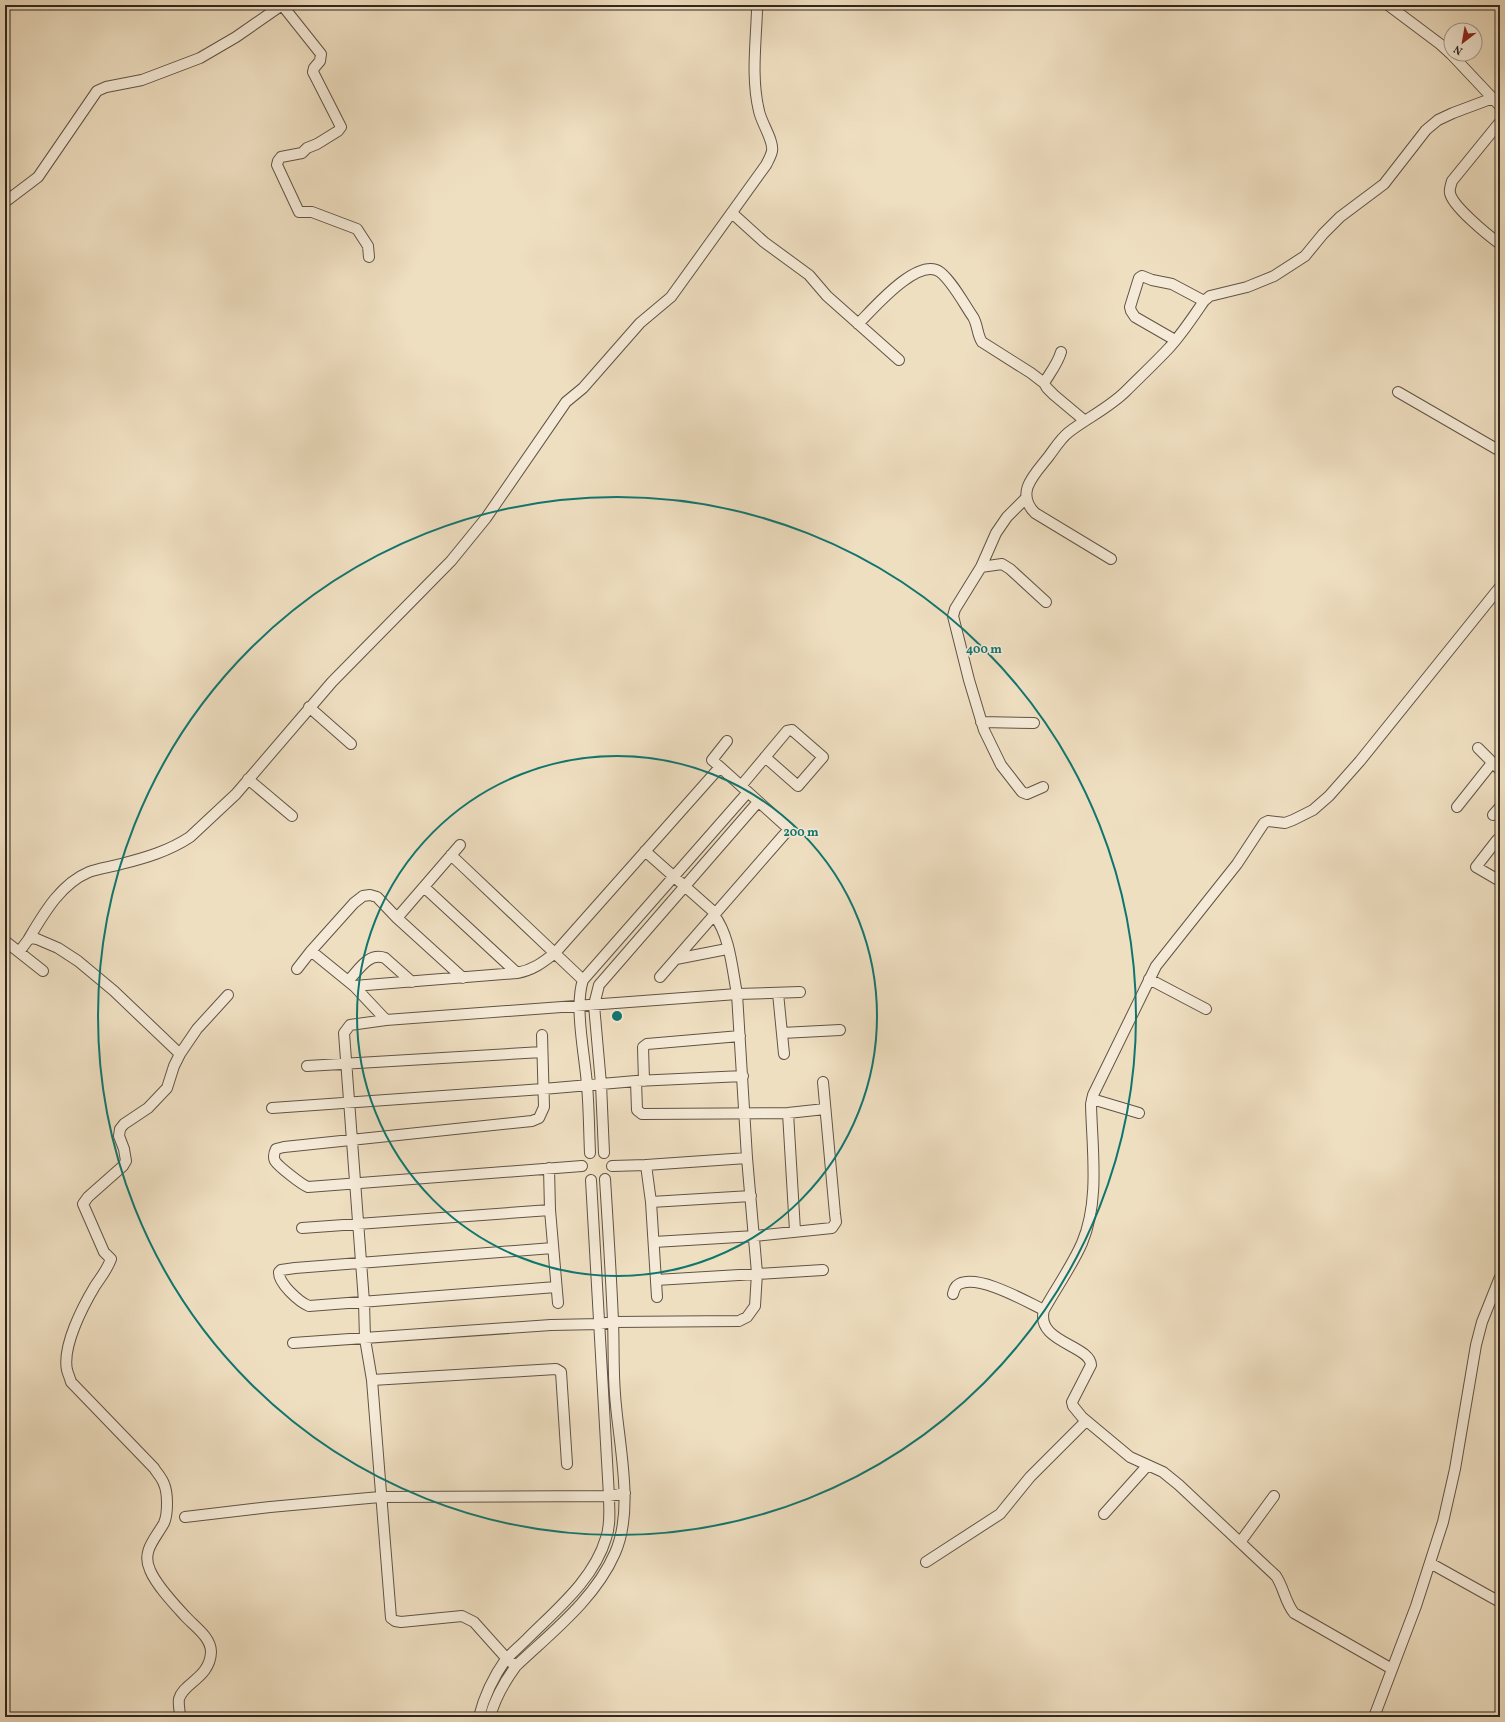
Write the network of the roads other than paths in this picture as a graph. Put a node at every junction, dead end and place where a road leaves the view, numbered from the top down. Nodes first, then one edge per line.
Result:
1 (282, 5) edge
2 (759, 5) edge
3 (1388, 5) edge
4 (1443, 47) edge
5 (1459, 62) edge
6 (1497, 102) edge
7 (1500, 122) edge
8 (5, 202) edge
9 (732, 213) junction
10 (1500, 244) edge
11 (369, 257) dead end
12 (1204, 301) junction
13 (858, 324) junction
14 (1175, 340) junction
15 (1061, 352) dead end
16 (899, 360) dead end
17 (1044, 383) junction
18 (1398, 392) dead end
19 (1085, 421) junction
20 (1500, 451) edge
21 (1026, 498) junction
22 (1111, 559) dead end
23 (981, 567) junction
24 (1500, 588) edge
25 (1046, 602) dead end
26 (310, 707) junction
27 (982, 722) junction
28 (1034, 723) dead end
29 (727, 741) dead end
30 (351, 744) dead end
31 (1478, 748) dead end
32 (765, 757) junction
33 (1492, 762) junction
34 (720, 767) junction
35 (1500, 770) edge
36 (248, 779) junction
37 (1043, 787) dead end
38 (745, 789) junction
39 (758, 802) junction
40 (1457, 807) dead end
41 (1500, 807) edge
42 (1493, 815) dead end
43 (292, 816) dead end
44 (1500, 842) edge
45 (460, 845) dead end
46 (644, 851) junction
47 (451, 855) junction
48 (673, 877) junction
49 (1500, 881) edge
50 (424, 887) junction
51 (684, 887) junction
52 (716, 913) junction
53 (397, 918) junction
54 (28, 940) junction
55 (5, 941) edge
56 (727, 949) junction
57 (311, 951) junction
58 (19, 952) junction
59 (555, 953) junction
60 (676, 958) junction
61 (298, 969) dead end
62 (43, 971) dead end
63 (517, 973) junction
64 (660, 977) dead end
65 (463, 978) junction
66 (1149, 979) junction
67 (583, 980) junction
68 (412, 982) junction
69 (351, 984) junction
70 (800, 992) dead end
71 (778, 993) junction
72 (737, 994) junction
73 (228, 995) dead end
74 (580, 1006) junction
75 (594, 1006) junction
76 (1206, 1009) dead end
77 (386, 1020) junction
78 (840, 1030) dead end
79 (782, 1032) junction
80 (542, 1035) dead end
81 (740, 1036) junction
82 (542, 1052) junction
83 (180, 1054) junction
84 (784, 1054) dead end
85 (346, 1064) junction
86 (307, 1066) dead end
87 (743, 1076) junction
88 (640, 1081) junction
89 (823, 1082) dead end
90 (601, 1084) junction
91 (587, 1085) junction
92 (543, 1089) junction
93 (1092, 1098) junction
94 (350, 1101) junction
95 (272, 1108) dead end
96 (825, 1109) junction
97 (788, 1113) junction
98 (1139, 1113) dead end
99 (744, 1114) junction
100 (352, 1139) junction
101 (590, 1153) junction
102 (604, 1153) junction
103 (747, 1158) junction
104 (646, 1165) junction
105 (582, 1166) junction
106 (612, 1166) junction
107 (549, 1168) junction
108 (605, 1179) junction
109 (591, 1180) junction
110 (356, 1183) junction
111 (751, 1196) junction
112 (651, 1202) junction
113 (550, 1210) junction
114 (358, 1224) junction
115 (302, 1228) dead end
116 (795, 1231) junction
117 (755, 1236) junction
118 (654, 1242) junction
119 (553, 1248) junction
120 (361, 1263) junction
121 (823, 1270) dead end
122 (757, 1273) junction
123 (1500, 1277) edge
124 (656, 1280) junction
125 (556, 1287) junction
126 (952, 1294) dead end
127 (657, 1297) dead end
128 (364, 1302) junction
129 (558, 1303) dead end
130 (1044, 1310) junction
131 (613, 1322) junction
132 (600, 1324) junction
133 (365, 1339) junction
134 (293, 1343) dead end
135 (372, 1380) junction
136 (1086, 1421) junction
137 (567, 1464) dead end
138 (1147, 1466) junction
139 (625, 1494) junction
140 (609, 1496) junction
141 (1274, 1496) dead end
142 (380, 1497) junction
143 (1104, 1514) dead end
144 (185, 1517) dead end
145 (1241, 1542) junction
146 (926, 1562) dead end
147 (1430, 1563) junction
148 (1500, 1602) edge
149 (507, 1659) junction
150 (516, 1666) junction
151 (1392, 1669) junction
152 (180, 1717) edge
153 (479, 1717) edge
154 (490, 1717) edge
155 (1374, 1717) edge

1 - 8 street
1 - 11 street
2 - 9 street
3 - 4 street
5 - 6 street
6 - 12 street
7 - 10 street
9 - 13 street
9 - 26 street
12 - 14 street
12 - 14 street
13 - 16 street
13 - 17 street
14 - 19 street
15 - 17 street
17 - 19 street
18 - 20 street
19 - 21 street
21 - 22 street
21 - 23 street
23 - 25 street
23 - 27 street
24 - 66 street
26 - 30 street
26 - 36 street
27 - 28 street
27 - 37 street
29 - 34 street
31 - 33 street
32 - 32 street
32 - 38 street
33 - 35 street
33 - 40 street
34 - 38 street
34 - 46 street
36 - 43 street
36 - 54 street
38 - 39 street
38 - 48 street
39 - 51 street
39 - 52 street
41 - 42 street
44 - 49 street
45 - 47 street
46 - 48 street
46 - 59 street
47 - 50 street
47 - 59 street
48 - 51 street
48 - 67 street
50 - 53 street
50 - 63 street
51 - 52 street
51 - 75 street
52 - 56 street
52 - 60 street
53 - 57 street
53 - 65 street
54 - 58 street
54 - 83 street
55 - 58 street
56 - 60 street
56 - 72 street
57 - 61 street
57 - 69 street
58 - 62 street
59 - 63 street
59 - 67 street
60 - 64 street
63 - 65 street
65 - 68 street
66 - 76 street
66 - 93 street
67 - 74 street
68 - 69 street
68 - 69 street
69 - 77 street
70 - 71 street
71 - 72 street
71 - 79 street
72 - 75 street
72 - 81 street
73 - 83 street
74 - 75 street
74 - 77 street
74 - 91 street
75 - 90 street
77 - 85 street
78 - 79 street
79 - 84 street
80 - 82 street
81 - 87 street
81 - 88 street
82 - 85 street
82 - 92 street
83 - 152 street
85 - 86 street
85 - 94 street
87 - 88 street
87 - 99 street
88 - 90 street
88 - 99 street
89 - 96 street
90 - 91 street
90 - 102 street
91 - 92 street
91 - 101 street
92 - 94 street
92 - 100 street
93 - 98 street
93 - 130 street
94 - 95 street
94 - 100 street
96 - 97 street
96 - 116 street
97 - 99 street
97 - 116 street
99 - 103 street
100 - 110 street
100 - 110 street
101 - 102 street
101 - 105 street
102 - 106 street
103 - 104 street
103 - 111 street
104 - 106 street
104 - 112 street
105 - 107 street
105 - 109 street
106 - 108 street
107 - 110 street
107 - 113 street
108 - 109 street
108 - 131 street
109 - 132 street
110 - 114 street
111 - 112 street
111 - 117 street
112 - 118 street
113 - 114 street
113 - 119 street
114 - 115 street
114 - 120 street
116 - 117 street
117 - 118 street
117 - 122 street
118 - 124 street
119 - 120 street
119 - 125 street
120 - 128 street
120 - 128 street
121 - 122 street
122 - 124 street
122 - 131 street
123 - 147 street
124 - 127 street
125 - 128 street
125 - 129 street
126 - 130 street
128 - 133 street
130 - 136 street
131 - 132 street
131 - 139 street
132 - 133 street
132 - 140 street
133 - 134 street
133 - 135 street
135 - 137 street
135 - 142 street
136 - 138 street
136 - 146 street
138 - 143 street
138 - 145 street
139 - 140 street
139 - 150 street
140 - 142 street
140 - 149 street
141 - 145 street
142 - 144 street
142 - 149 street
145 - 151 street
147 - 148 street
147 - 151 street
149 - 150 street
149 - 153 street
150 - 154 street
151 - 155 street

